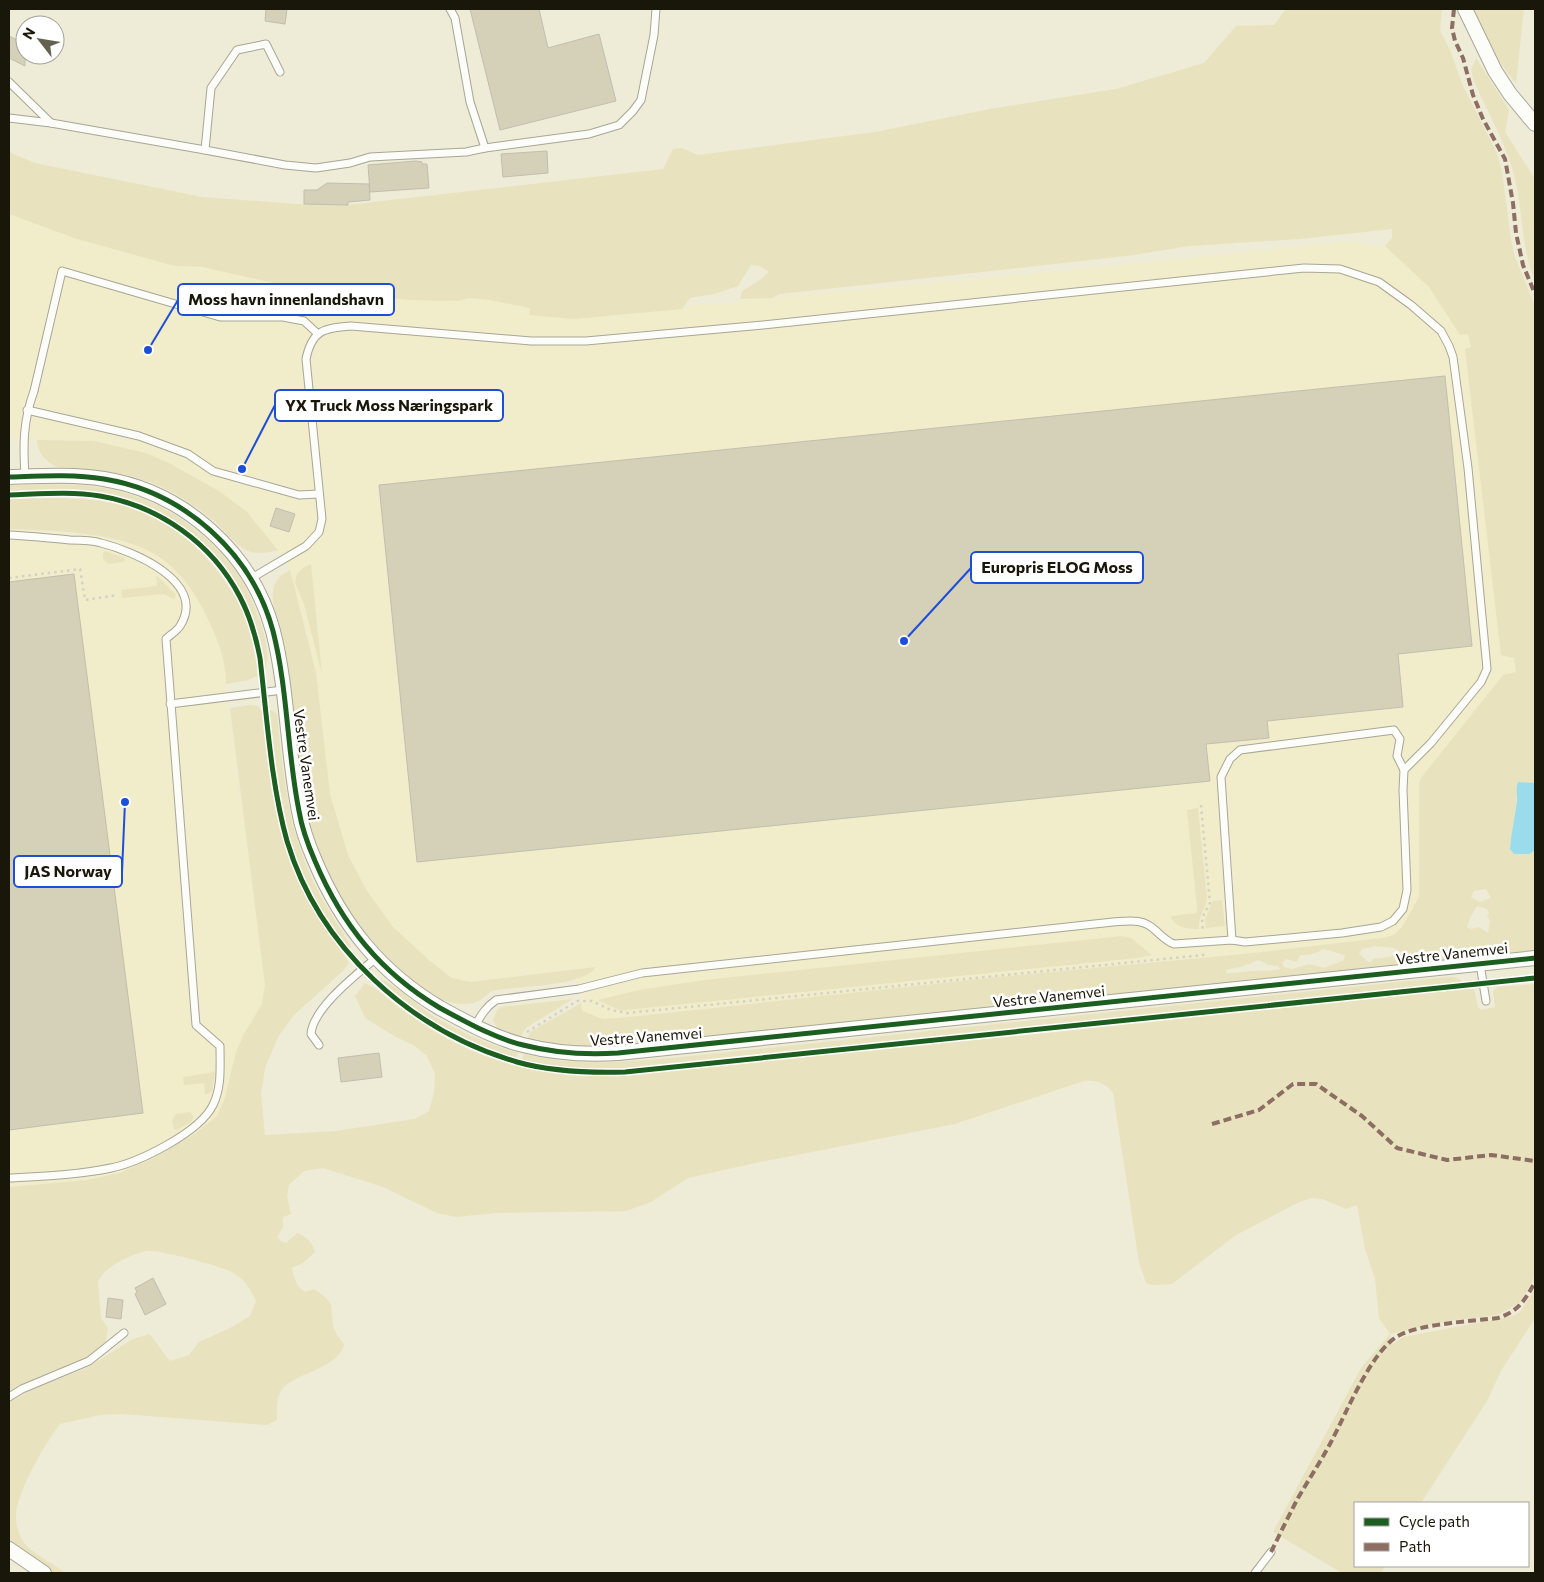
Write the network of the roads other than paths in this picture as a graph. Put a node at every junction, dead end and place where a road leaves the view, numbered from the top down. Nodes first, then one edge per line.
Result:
1 (450, 9) edge
2 (656, 9) edge
3 (1465, 9) edge
4 (280, 72) dead end
5 (9, 82) edge
6 (11, 117) edge
7 (51, 123) junction
8 (1535, 124) edge
9 (486, 148) junction
10 (205, 150) junction
11 (318, 334) junction
12 (27, 410) junction
13 (25, 476) junction
14 (9, 477) edge
15 (319, 494) junction
16 (9, 535) edge
17 (250, 579) junction
18 (283, 690) junction
19 (170, 704) junction
20 (1404, 770) junction
21 (1232, 940) junction
22 (376, 958) junction
23 (1535, 958) edge
24 (1480, 964) junction
25 (1486, 1001) dead end
26 (475, 1026) junction
27 (319, 1045) dead end
28 (9, 1178) edge
29 (124, 1333) dead end
30 (9, 1397) edge
31 (9, 1549) edge
32 (1271, 1552) dead end
33 (44, 1573) edge
34 (1255, 1573) edge

1 - 9 lane
2 - 9 lane
3 - 8 street
4 - 10 lane
5 - 7 lane
6 - 7 lane
7 - 10 lane
9 - 10 lane
11 - 12 lane
11 - 15 lane
11 - 20 lane
12 - 13 lane
12 - 15 lane
13 - 14 street, Vestre Vanemvei
13 - 17 street, Vestre Vanemvei
15 - 17 lane
16 - 19 lane
17 - 18 street, Vestre Vanemvei
18 - 19 lane
18 - 22 street, Vestre Vanemvei
19 - 28 lane
20 - 21 lane
20 - 21 lane
21 - 26 lane
22 - 26 street, Vestre Vanemvei
22 - 27 lane
23 - 24 street, Vestre Vanemvei
24 - 25 lane
24 - 26 street, Vestre Vanemvei
29 - 30 lane
31 - 33 street
32 - 34 lane

